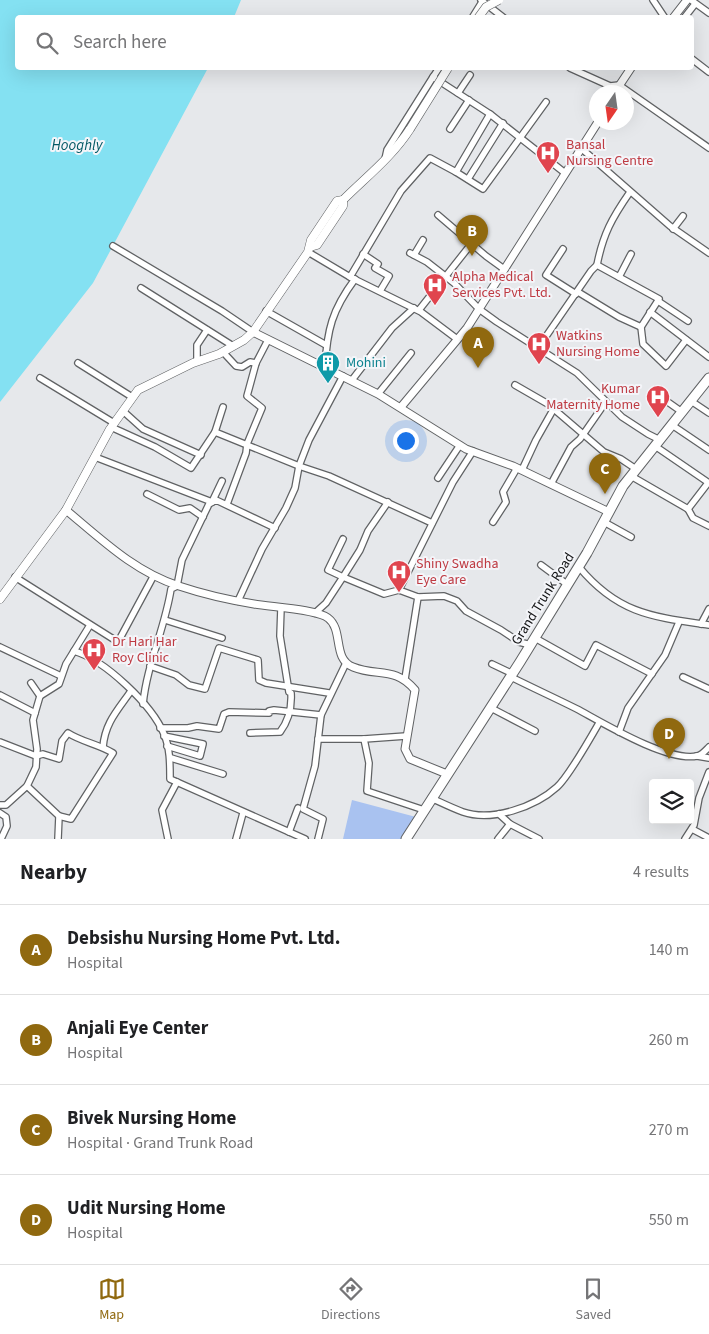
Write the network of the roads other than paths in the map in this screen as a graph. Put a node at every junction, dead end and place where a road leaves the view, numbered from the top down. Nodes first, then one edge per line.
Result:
1 (499, 0) edge
2 (653, 0) edge
3 (687, 0) edge
4 (482, 1) edge
5 (693, 2) edge
6 (709, 13) edge
7 (474, 15) edge
8 (480, 15) edge
9 (500, 15) edge
10 (663, 15) edge
11 (675, 15) edge
12 (686, 15) edge
13 (694, 61) edge
14 (438, 70) edge
15 (447, 70) edge
16 (574, 70) edge
17 (630, 70) edge
18 (709, 72) edge
19 (470, 75) dead end
20 (433, 76) junction
21 (608, 85) edge
22 (620, 85) edge
23 (458, 93) junction
24 (469, 100) junction
25 (634, 100) edge
26 (546, 102) dead end
27 (490, 114) junction
28 (503, 123) junction
29 (450, 129) dead end
30 (593, 130) edge
31 (521, 136) junction
32 (709, 148) edge
33 (582, 149) junction
34 (384, 160) junction
35 (456, 172) junction
36 (565, 173) junction
37 (468, 179) junction
38 (630, 192) junction
39 (438, 215) dead end
40 (683, 216) dead end
41 (674, 229) junction
42 (423, 240) dead end
43 (472, 243) junction
44 (112, 246) dead end
45 (563, 249) dead end
46 (309, 250) junction
47 (708, 250) edge
48 (363, 254) junction
49 (632, 254) dead end
50 (597, 265) junction
51 (504, 269) junction
52 (445, 276) junction
53 (619, 277) junction
54 (352, 278) junction
55 (141, 288) dead end
56 (380, 291) junction
57 (577, 293) junction
58 (658, 301) junction
59 (416, 309) junction
60 (479, 309) junction
61 (266, 311) junction
62 (650, 312) junction
63 (688, 321) dead end
64 (641, 327) junction
65 (207, 330) junction
66 (253, 332) junction
67 (457, 339) junction
68 (268, 340) junction
69 (686, 340) junction
70 (326, 345) junction
71 (233, 346) junction
72 (538, 348) junction
73 (223, 352) junction
74 (411, 353) dead end
75 (709, 357) edge
76 (197, 361) junction
77 (78, 363) dead end
78 (256, 363) junction
79 (325, 368) junction
80 (343, 376) junction
81 (40, 378) dead end
82 (709, 378) edge
83 (352, 380) junction
84 (515, 385) dead end
85 (378, 394) junction
86 (132, 398) junction
87 (665, 400) dead end
88 (691, 401) junction
89 (605, 403) junction
90 (223, 407) dead end
91 (402, 407) junction
92 (554, 410) junction
93 (122, 411) junction
94 (682, 412) junction
95 (709, 413) edge
96 (113, 425) junction
97 (672, 425) junction
98 (215, 432) junction
99 (584, 434) junction
100 (657, 443) junction
101 (246, 444) junction
102 (460, 445) junction
103 (709, 450) edge
104 (473, 452) junction
105 (202, 455) junction
106 (95, 457) junction
107 (299, 466) junction
108 (520, 469) junction
109 (633, 473) junction
110 (438, 478) dead end
111 (222, 481) dead end
112 (709, 483) edge
113 (551, 484) junction
114 (147, 494) dead end
115 (212, 502) junction
116 (388, 502) junction
117 (227, 504) junction
118 (688, 509) junction
119 (66, 510) junction
120 (609, 512) junction
121 (203, 516) junction
122 (494, 522) dead end
123 (604, 522) junction
124 (432, 524) junction
125 (709, 526) edge
126 (275, 528) junction
127 (631, 537) dead end
128 (343, 539) dead end
129 (541, 565) dead end
130 (579, 567) junction
131 (15, 577) junction
132 (153, 577) junction
133 (343, 577) junction
134 (568, 585) junction
135 (177, 586) junction
136 (400, 590) junction
137 (418, 597) junction
138 (0, 598) edge
139 (238, 600) junction
140 (281, 608) junction
141 (709, 609) edge
142 (315, 613) junction
143 (164, 620) junction
144 (680, 622) junction
145 (701, 624) junction
146 (90, 625) junction
147 (709, 625) edge
148 (222, 638) dead end
149 (533, 642) junction
150 (0, 647) edge
151 (74, 651) junction
152 (346, 663) junction
153 (492, 664) dead end
154 (150, 666) junction
155 (652, 674) junction
156 (512, 675) junction
157 (62, 676) junction
158 (683, 677) dead end
159 (405, 679) junction
160 (32, 684) dead end
161 (288, 685) junction
162 (709, 689) edge
163 (131, 691) junction
164 (330, 693) junction
165 (0, 695) edge
166 (40, 696) junction
167 (143, 704) junction
168 (491, 708) junction
169 (35, 713) junction
170 (290, 713) junction
171 (321, 715) junction
172 (599, 723) junction
173 (160, 728) junction
174 (535, 731) dead end
175 (619, 732) junction
176 (250, 733) dead end
177 (164, 736) junction
178 (406, 736) junction
179 (318, 739) junction
180 (364, 739) junction
181 (0, 742) edge
182 (167, 746) junction
183 (103, 747) junction
184 (709, 747) edge
185 (36, 756) junction
186 (696, 756) junction
187 (170, 758) junction
188 (709, 758) edge
189 (709, 772) edge
190 (223, 774) dead end
191 (446, 774) junction
192 (177, 782) junction
193 (27, 786) junction
194 (432, 798) junction
195 (0, 805) edge
196 (298, 808) dead end
197 (424, 810) junction
198 (0, 813) edge
199 (244, 813) junction
200 (499, 814) junction
201 (60, 816) junction
202 (510, 824) junction
203 (692, 829) junction
204 (289, 832) junction
205 (706, 838) edge
206 (1, 839) edge
207 (58, 839) edge
208 (168, 839) edge
209 (236, 839) edge
210 (305, 839) edge
211 (318, 839) edge
212 (406, 839) edge
213 (498, 839) edge
214 (539, 839) edge
215 (685, 839) edge

1 - 8 main road, bridge
2 - 10 street
3 - 11 street
4 - 7 street
4 - 9 street
5 - 6 street
5 - 12 street
13 - 18 street
14 - 20 street
15 - 34 main road, bridge
16 - 21 street
17 - 22 street
19 - 23 street
20 - 23 street
20 - 34 street
23 - 24 street
24 - 27 street
24 - 29 street
25 - 32 street
26 - 31 street
27 - 28 street
27 - 35 street
28 - 31 street
28 - 37 street
30 - 33 street
31 - 36 street
31 - 37 street
33 - 36 street
33 - 38 street
34 - 46 main road
35 - 37 street
35 - 48 street
36 - 51 street
38 - 41 street
38 - 50 street
39 - 43 street
40 - 41 street
41 - 47 street
42 - 52 street
43 - 51 street
43 - 52 street
44 - 66 street
45 - 57 street
46 - 54 street
46 - 61 main road
48 - 54 street
48 - 56 street
49 - 53 street
50 - 53 street
50 - 57 street
51 - 60 street
52 - 59 street
52 - 60 street
53 - 58 street
54 - 56 street
54 - 70 street
55 - 65 street
56 - 59 street
57 - 64 street
57 - 72 street
58 - 62 street
58 - 63 street
59 - 67 street
59 - 83 street
60 - 67 street
60 - 72 street
61 - 66 main road
61 - 70 street
62 - 64 street
62 - 69 street
64 - 69 street
65 - 71 street
65 - 76 street
66 - 68 street
66 - 71 main road
67 - 91 street
68 - 78 street
68 - 79 street
69 - 75 street
70 - 79 street
71 - 73 main road
72 - 89 street
73 - 76 main road
73 - 78 street
74 - 85 street
76 - 86 main road
77 - 86 street
78 - 101 street
79 - 80 street
80 - 83 street
80 - 107 street
81 - 96 street
82 - 88 main road, Grand Trunk Road
83 - 85 street
84 - 92 street
85 - 91 street
86 - 93 main road
87 - 94 street
88 - 94 main road, Grand Trunk Road
88 - 95 street
89 - 99 street
89 - 100 street
90 - 98 street
91 - 102 street
92 - 99 street
92 - 108 street
93 - 96 main road
93 - 105 street
94 - 97 main road, Grand Trunk Road
96 - 105 street
96 - 106 main road
97 - 100 main road, Grand Trunk Road
97 - 103 street
98 - 101 street
98 - 105 street
99 - 109 street
99 - 113 street
100 - 109 main road, Grand Trunk Road
100 - 112 street
101 - 107 street
101 - 117 street
102 - 104 street
102 - 110 street
104 - 108 street
104 - 124 street
106 - 115 street
106 - 119 main road
107 - 116 street
107 - 126 street
108 - 113 street
108 - 122 street
109 - 118 street
109 - 120 main road, Grand Trunk Road
111 - 115 street
112 - 118 street
113 - 120 street
114 - 121 street
115 - 117 street
115 - 121 street
116 - 124 street
116 - 133 street
117 - 126 street
118 - 125 street
119 - 131 main road
119 - 132 street
120 - 123 main road, Grand Trunk Road
121 - 135 street
123 - 127 street
123 - 130 main road, Grand Trunk Road
124 - 136 street
126 - 139 street
128 - 133 street
129 - 134 street
130 - 134 main road, Grand Trunk Road
130 - 144 street
131 - 138 main road
131 - 146 street
132 - 135 street
132 - 146 street
133 - 136 street
133 - 142 street
134 - 149 main road, Grand Trunk Road
135 - 139 street
135 - 143 street
136 - 137 street
137 - 149 street
137 - 159 street
139 - 140 street
140 - 142 street
140 - 161 street
141 - 145 street
142 - 152 street
143 - 148 street
143 - 154 street
144 - 145 street
144 - 155 street
145 - 147 street
146 - 151 street
149 - 155 street
149 - 156 main road, Grand Trunk Road
150 - 157 street
151 - 157 street
151 - 163 street
152 - 159 street
152 - 164 street
153 - 156 street
154 - 161 street
154 - 167 street
155 - 175 street
156 - 168 main road, Grand Trunk Road
156 - 172 street
157 - 166 street
158 - 162 street
159 - 178 street
160 - 166 street
161 - 164 street
161 - 170 street
163 - 167 street
163 - 183 street
164 - 171 street
165 - 169 street
166 - 169 street
167 - 173 street
168 - 174 street
168 - 191 main road, Grand Trunk Road
169 - 185 street
170 - 171 street
170 - 173 street
170 - 176 street
171 - 179 street
172 - 175 street
172 - 200 street
173 - 177 street
175 - 186 street
177 - 182 street
177 - 182 street
178 - 180 street
178 - 191 street
179 - 180 street
179 - 211 street
180 - 197 street
181 - 185 street
182 - 187 street
183 - 185 street
183 - 201 street
184 - 186 street
185 - 193 street
186 - 188 street
187 - 190 street
187 - 192 street
189 - 203 street
191 - 194 main road, Grand Trunk Road
192 - 199 street
192 - 208 street
193 - 195 street
193 - 201 street
194 - 197 main road, Grand Trunk Road
194 - 200 street
196 - 204 street
197 - 212 main road, Grand Trunk Road
198 - 206 street
199 - 204 street
199 - 209 street
200 - 202 street
201 - 207 street
202 - 213 street
202 - 214 street
203 - 205 street
203 - 215 street
204 - 210 street

